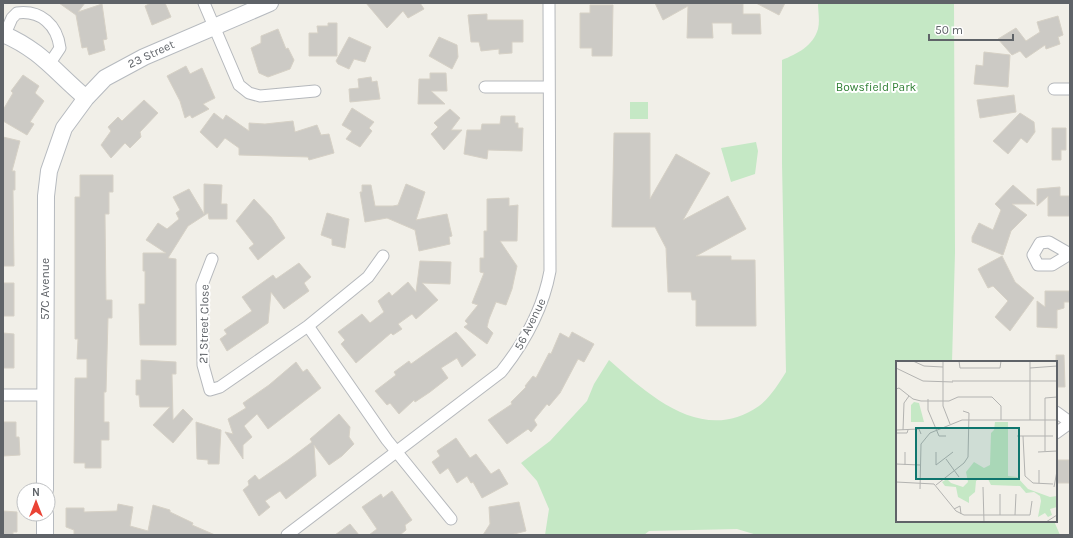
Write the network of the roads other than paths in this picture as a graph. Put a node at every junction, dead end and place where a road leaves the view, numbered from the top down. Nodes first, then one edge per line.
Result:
1 (204, 3) edge
2 (270, 3) edge
3 (549, 3) edge
4 (214, 27) junction
5 (4, 34) edge
6 (50, 64) junction
7 (485, 86) dead end
8 (548, 87) junction
9 (1054, 89) dead end
10 (1070, 89) edge
11 (315, 91) dead end
12 (86, 98) junction
13 (383, 256) dead end
14 (212, 260) dead end
15 (308, 326) junction
16 (3, 395) edge
17 (45, 395) junction
18 (1057, 413) edge
19 (1070, 423) edge
20 (1057, 432) edge
21 (397, 452) junction
22 (45, 482) edge
23 (451, 519) dead end
24 (45, 522) edge
25 (45, 535) edge
26 (287, 535) edge

1 - 4 street
2 - 4 street, 23 Street
3 - 8 street, 56 Avenue
4 - 11 street
4 - 12 street, 23 Street
5 - 6 street
5 - 6 street
6 - 12 street
7 - 8 street
8 - 21 street, 56 Avenue
9 - 10 street
12 - 17 street, 57C Avenue
13 - 15 street, 21 Street Close
14 - 15 street, 21 Street Close
15 - 21 street
16 - 17 street
17 - 22 street, 57C Avenue
18 - 19 street
19 - 20 street
21 - 23 street
21 - 26 street, 56 Avenue
24 - 25 street

